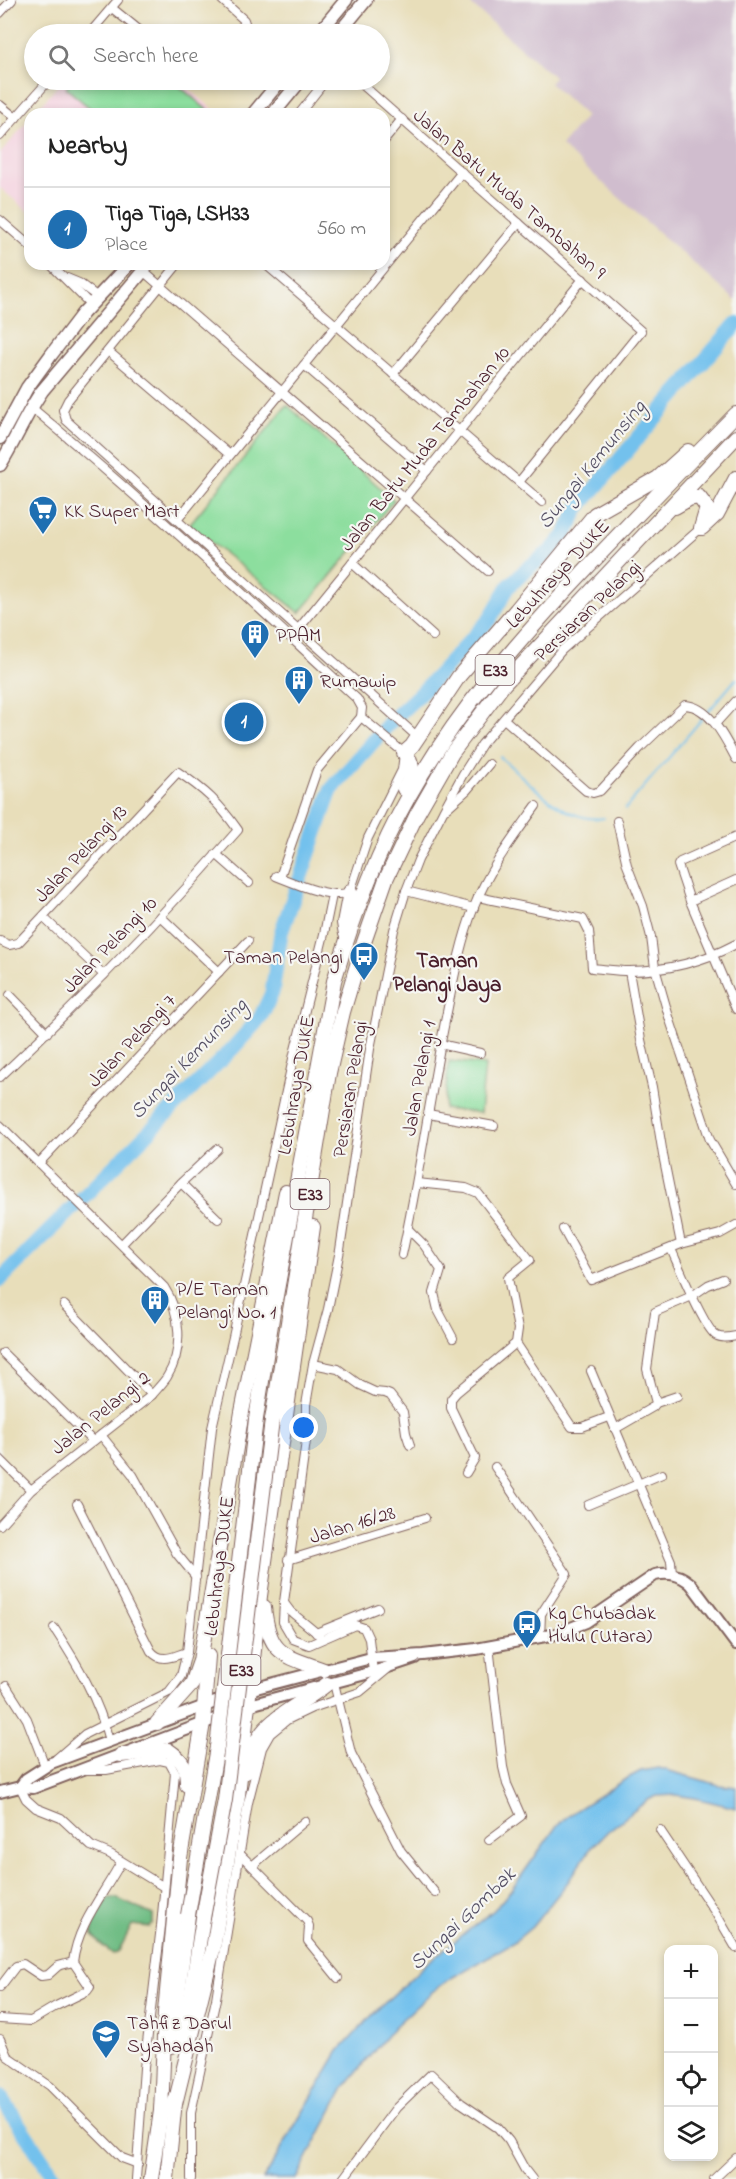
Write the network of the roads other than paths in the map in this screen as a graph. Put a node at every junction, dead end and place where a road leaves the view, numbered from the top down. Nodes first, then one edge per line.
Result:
1 (12, 0) edge
2 (118, 0) edge
3 (222, 0) edge
4 (346, 0) edge
5 (366, 0) edge
6 (112, 8) junction
7 (0, 13) edge
8 (97, 24) edge
9 (132, 24) edge
10 (244, 24) edge
11 (326, 24) edge
12 (346, 24) edge
13 (40, 90) edge
14 (273, 90) edge
15 (293, 90) edge
16 (318, 90) edge
17 (369, 90) edge
18 (0, 105) edge
19 (25, 108) edge
20 (258, 108) edge
21 (278, 108) edge
22 (303, 108) edge
23 (389, 108) edge
24 (24, 109) edge
25 (390, 109) edge
26 (16, 118) junction
27 (402, 119) junction
28 (390, 134) edge
29 (0, 136) edge
30 (462, 172) junction
31 (0, 220) edge
32 (519, 223) junction
33 (24, 241) edge
34 (390, 259) edge
35 (57, 270) edge
36 (123, 270) edge
37 (135, 270) edge
38 (143, 270) edge
39 (149, 270) edge
40 (173, 270) edge
41 (272, 270) edge
42 (381, 270) edge
43 (274, 272) joint
44 (117, 277) junction
45 (583, 279) junction
46 (160, 286) junction
47 (118, 302) junction
48 (97, 303) junction
49 (336, 325) junction
50 (98, 326) junction
51 (108, 351) junction
52 (304, 364) junction
53 (393, 374) junction
54 (282, 392) junction
55 (736, 406) edge
56 (31, 407) junction
57 (736, 414) edge
58 (460, 431) junction
59 (736, 437) edge
60 (0, 438) edge
61 (230, 455) junction
62 (0, 465) edge
63 (427, 471) junction
64 (736, 478) edge
65 (519, 482) junction
66 (404, 499) junction
67 (542, 502) dead end
68 (666, 512) junction
69 (177, 520) junction
70 (701, 528) junction
71 (352, 563) junction
72 (488, 571) dead end
73 (298, 630) junction
74 (432, 636) dead end
75 (291, 638) junction
76 (736, 701) edge
77 (361, 717) junction
78 (504, 719) junction
79 (714, 722) junction
80 (412, 732) dead end
81 (404, 753) junction
82 (736, 759) edge
83 (489, 764) dead end
84 (536, 806) dead end
85 (443, 811) junction
86 (617, 821) dead end
87 (238, 830) joint
88 (736, 837) edge
89 (216, 854) junction
90 (372, 871) junction
91 (736, 880) edge
92 (249, 883) dead end
93 (406, 891) junction
94 (350, 892) junction
95 (332, 895) junction
96 (478, 897) junction
97 (690, 901) junction
98 (474, 908) junction
99 (160, 916) junction
100 (43, 917) junction
101 (347, 939) junction
102 (0, 941) edge
103 (248, 941) dead end
104 (736, 944) edge
105 (713, 956) junction
106 (655, 968) junction
107 (629, 971) junction
108 (219, 972) junction
109 (104, 975) junction
110 (10, 995) dead end
111 (736, 1009) edge
112 (47, 1033) junction
113 (440, 1044) junction
114 (480, 1053) dead end
115 (317, 1074) junction
116 (0, 1077) edge
117 (323, 1109) junction
118 (428, 1114) junction
119 (0, 1125) edge
120 (494, 1126) dead end
121 (217, 1149) dead end
122 (39, 1163) junction
123 (181, 1183) junction
124 (417, 1183) junction
125 (736, 1184) edge
126 (218, 1219) dead end
127 (736, 1225) edge
128 (408, 1229) junction
129 (563, 1229) dead end
130 (122, 1244) junction
131 (681, 1244) junction
132 (671, 1249) junction
133 (402, 1255) dead end
134 (723, 1280) dead end
135 (692, 1296) junction
136 (64, 1305) dead end
137 (736, 1336) edge
138 (453, 1338) dead end
139 (516, 1343) junction
140 (3, 1353) dead end
141 (313, 1364) junction
142 (591, 1371) dead end
143 (152, 1395) junction
144 (677, 1396) dead end
145 (656, 1403) junction
146 (609, 1418) junction
147 (615, 1430) junction
148 (101, 1435) junction
149 (93, 1441) junction
150 (410, 1444) dead end
151 (0, 1459) edge
152 (495, 1467) dead end
153 (466, 1473) dead end
154 (662, 1474) dead end
155 (639, 1484) junction
156 (32, 1490) junction
157 (77, 1504) dead end
158 (588, 1505) dead end
159 (425, 1518) dead end
160 (0, 1525) edge
161 (220, 1548) junction
162 (288, 1560) junction
163 (672, 1574) junction
164 (196, 1577) junction
165 (262, 1584) junction
166 (284, 1602) junction
167 (378, 1608) dead end
168 (54, 1628) dead end
169 (316, 1633) junction
170 (324, 1638) junction
171 (540, 1638) junction
172 (736, 1644) edge
173 (489, 1646) junction
174 (187, 1652) junction
175 (423, 1655) junction
176 (371, 1658) junction
177 (392, 1666) junction
178 (324, 1670) junction
179 (373, 1672) junction
180 (330, 1683) junction
181 (6, 1686) dead end
182 (250, 1689) junction
183 (337, 1700) junction
184 (203, 1706) junction
185 (248, 1707) junction
186 (105, 1723) junction
187 (157, 1723) junction
188 (202, 1723) junction
189 (109, 1741) junction
190 (120, 1755) junction
191 (48, 1765) junction
192 (82, 1769) junction
193 (20, 1787) junction
194 (0, 1792) edge
195 (238, 1795) junction
196 (189, 1802) junction
197 (305, 1821) dead end
198 (660, 1830) dead end
199 (489, 1840) dead end
200 (240, 1854) junction
201 (121, 1862) junction
202 (252, 1866) junction
203 (164, 1887) junction
204 (435, 1893) dead end
205 (736, 1948) edge
206 (73, 1962) junction
207 (338, 1978) dead end
208 (0, 1987) edge
209 (0, 2019) edge
210 (0, 2039) edge
211 (174, 2108) junction
212 (161, 2113) junction
213 (736, 2158) edge
214 (138, 2164) junction
215 (135, 2179) edge
216 (151, 2179) edge
217 (167, 2179) edge
218 (191, 2179) edge
219 (343, 2179) edge
220 (532, 2179) edge
221 (714, 2179) edge

1 - 7 street
2 - 6 street
3 - 10 street
4 - 11 main road
5 - 12 main road
6 - 8 street
6 - 9 street
13 - 19 street
14 - 20 main road
15 - 21 main road
16 - 22 street
17 - 23 street, Jalan Batu Muda Tambahan 9
18 - 26 street
24 - 26 street
25 - 27 street, Jalan Batu Muda Tambahan 9
26 - 29 street
27 - 28 street
27 - 30 street, Jalan Batu Muda Tambahan 9
30 - 32 street, Jalan Batu Muda Tambahan 9
30 - 34 street
31 - 33 street
32 - 45 street, Jalan Batu Muda Tambahan 9
32 - 53 street
35 - 48 street
36 - 44 main road
37 - 44 main road
38 - 47 main road
39 - 46 street
40 - 46 street
41 - 43 street
42 - 49 street
43 - 49 street
44 - 48 main road
45 - 58 street, Jalan Batu Muda Tambahan 10
45 - 65 street, Jalan Batu Muda Tambahan 9
46 - 51 street
46 - 54 street
47 - 48 main road
47 - 50 main road
48 - 50 main road
48 - 60 main road
49 - 52 street
49 - 53 street
50 - 56 main road
51 - 61 street
51 - 69 street
52 - 54 street
52 - 63 street
53 - 58 street
54 - 61 street
54 - 66 street
55 - 81 highway
56 - 62 main road
56 - 75 street
57 - 90 highway, Lebuhraya DUKE / E33
58 - 63 street, Jalan Batu Muda Tambahan 10
58 - 65 street
59 - 68 highway, Lebuhraya DUKE / E33
61 - 69 street
63 - 66 street, Jalan Batu Muda Tambahan 10
64 - 70 highway
65 - 67 street
66 - 71 street, Jalan Batu Muda Tambahan 10
66 - 72 street
68 - 70 highway
68 - 117 highway, Lebuhraya DUKE / E33
69 - 73 street
70 - 78 street, Persiaran Pelangi
71 - 73 street, Jalan Batu Muda Tambahan 10
71 - 74 street
73 - 75 street, Jalan Batu Muda Tambahan 10
73 - 80 street
75 - 77 street
76 - 79 street
77 - 81 street
77 - 95 street
78 - 79 street
78 - 85 street, Persiaran Pelangi
79 - 82 street
81 - 90 highway
81 - 94 street
83 - 85 street
84 - 96 street, Jalan Pelangi 1
85 - 93 street, Persiaran Pelangi
86 - 106 street
87 - 89 street, Jalan Pelangi 10
87 - 100 street, Jalan Pelangi 13
88 - 97 street
89 - 92 street
89 - 99 street, Jalan Pelangi 10
90 - 101 highway, Lebuhraya DUKE / E33
91 - 97 street
93 - 98 street
93 - 141 street, Persiaran Pelangi
94 - 95 street
94 - 101 highway
95 - 164 street
96 - 98 street, Jalan Pelangi 1
96 - 107 street
97 - 105 street
98 - 113 street, Jalan Pelangi 1
99 - 108 street
99 - 109 street, Jalan Pelangi 10
100 - 102 street, Jalan Pelangi 13
100 - 109 street
101 - 115 highway, Lebuhraya DUKE / E33
103 - 108 street, Jalan Pelangi 7
104 - 105 street
105 - 106 street
105 - 111 street
106 - 107 street
106 - 125 street
107 - 131 street
108 - 122 street, Jalan Pelangi 7
109 - 112 street, Jalan Pelangi 10
110 - 112 street
112 - 116 street, Jalan Pelangi 10
113 - 114 street
113 - 118 street, Jalan Pelangi 1
115 - 161 highway
115 - 212 highway, Lebuhraya DUKE / E33, bridge
117 - 165 highway
117 - 211 highway, Lebuhraya DUKE / E33, bridge
118 - 120 street
118 - 124 street, Jalan Pelangi 1
119 - 122 street, Jalan Pelangi 2
121 - 123 street
122 - 130 street, Jalan Pelangi 2
123 - 126 street
123 - 130 street
124 - 128 street, Jalan Pelangi 1
124 - 139 street
127 - 131 street
128 - 133 street, Jalan Pelangi 1
128 - 138 street
129 - 132 street
130 - 143 street, Jalan Pelangi 2
131 - 132 street
132 - 135 street
134 - 135 street
135 - 137 street
135 - 145 street
136 - 143 street
139 - 146 street
139 - 153 street
140 - 149 street
141 - 150 street
141 - 162 street, Persiaran Pelangi
142 - 146 street
143 - 148 street, Jalan Pelangi 2
144 - 145 street
145 - 147 street
146 - 147 street
147 - 155 street
148 - 149 street, Jalan Pelangi 2
148 - 164 street
149 - 156 street, Jalan Pelangi 2
151 - 156 street
152 - 171 street
154 - 155 street
155 - 158 street
155 - 163 street
156 - 160 street, Jalan Pelangi 2
157 - 174 street
159 - 162 street, Jalan 16/28
161 - 184 highway
161 - 187 highway
162 - 166 street, Persiaran Pelangi
163 - 171 street
163 - 172 street
164 - 174 street
165 - 178 highway
165 - 182 highway
166 - 169 street
166 - 170 street, Persiaran Pelangi
167 - 169 street
168 - 186 street
169 - 170 street
170 - 176 street, Persiaran Pelangi
171 - 173 street
173 - 175 street
173 - 199 street
174 - 186 street
175 - 176 street
175 - 177 street
176 - 178 street
176 - 179 street, Persiaran Pelangi
177 - 179 street
177 - 183 street
178 - 182 street
179 - 180 street
180 - 183 street
180 - 185 street
180 - 195 highway
181 - 191 street
182 - 184 street
182 - 185 highway
183 - 200 street
183 - 204 street
184 - 187 street
184 - 188 highway
185 - 188 street
185 - 195 highway
186 - 189 street
186 - 191 street
187 - 189 street
188 - 190 street
188 - 196 highway
189 - 191 street
190 - 192 street
190 - 196 highway
191 - 193 street
192 - 193 street
192 - 203 street
193 - 194 street
193 - 201 street
195 - 211 highway
196 - 212 highway
197 - 202 street
198 - 205 street
200 - 202 street
200 - 218 street
201 - 203 street
201 - 206 street
202 - 207 street
203 - 214 street
206 - 208 street
206 - 209 street
210 - 214 street
211 - 217 highway, Lebuhraya DUKE / E33
212 - 216 highway, Lebuhraya DUKE / E33
213 - 221 street
214 - 215 street
219 - 220 street

